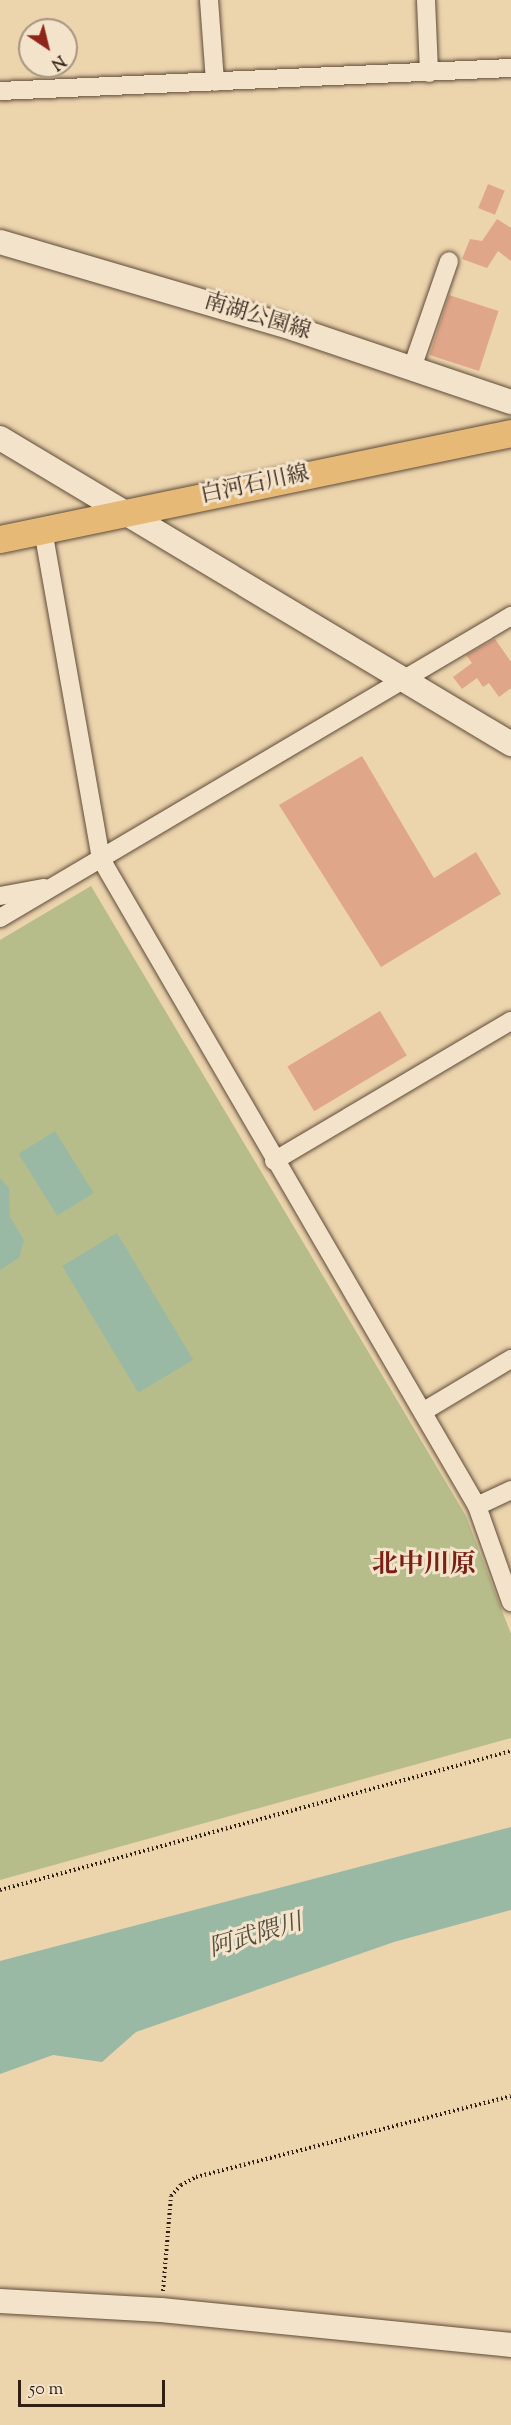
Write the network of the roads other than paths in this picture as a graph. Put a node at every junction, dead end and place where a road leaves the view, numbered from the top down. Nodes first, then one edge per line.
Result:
1 (209, 0) edge
2 (426, 0) edge
3 (511, 68) edge
4 (429, 73) junction
5 (215, 82) junction
6 (0, 91) edge
7 (0, 242) edge
8 (449, 261) dead end
9 (412, 368) junction
10 (511, 402) edge
11 (511, 433) edge
12 (0, 438) edge
13 (128, 514) junction
14 (43, 530) junction
15 (0, 539) edge
16 (511, 616) edge
17 (402, 681) junction
18 (511, 744) edge
19 (100, 859) junction
20 (54, 886) junction
21 (0, 896) edge
22 (0, 918) edge
23 (511, 1021) edge
24 (274, 1161) junction
25 (511, 1359) edge
26 (424, 1411) junction
27 (511, 1490) edge
28 (477, 1506) junction
29 (511, 1602) edge
30 (0, 2301) edge
31 (511, 2345) edge

1 - 5 street
2 - 4 street
3 - 4 street
4 - 5 street
5 - 6 street
7 - 9 street, 南湖公園線
8 - 9 street
9 - 10 street, 南湖公園線
11 - 13 main road, 白河石川線
12 - 13 street
13 - 14 main road, 白河石川線
13 - 17 street
14 - 15 main road, 白河石川線
14 - 19 street
16 - 17 street
17 - 18 street
17 - 19 street
19 - 20 street
19 - 24 street
20 - 21 street
20 - 22 street
23 - 24 street
24 - 26 street
25 - 26 street
26 - 28 street
27 - 28 street
28 - 29 street
30 - 31 street

